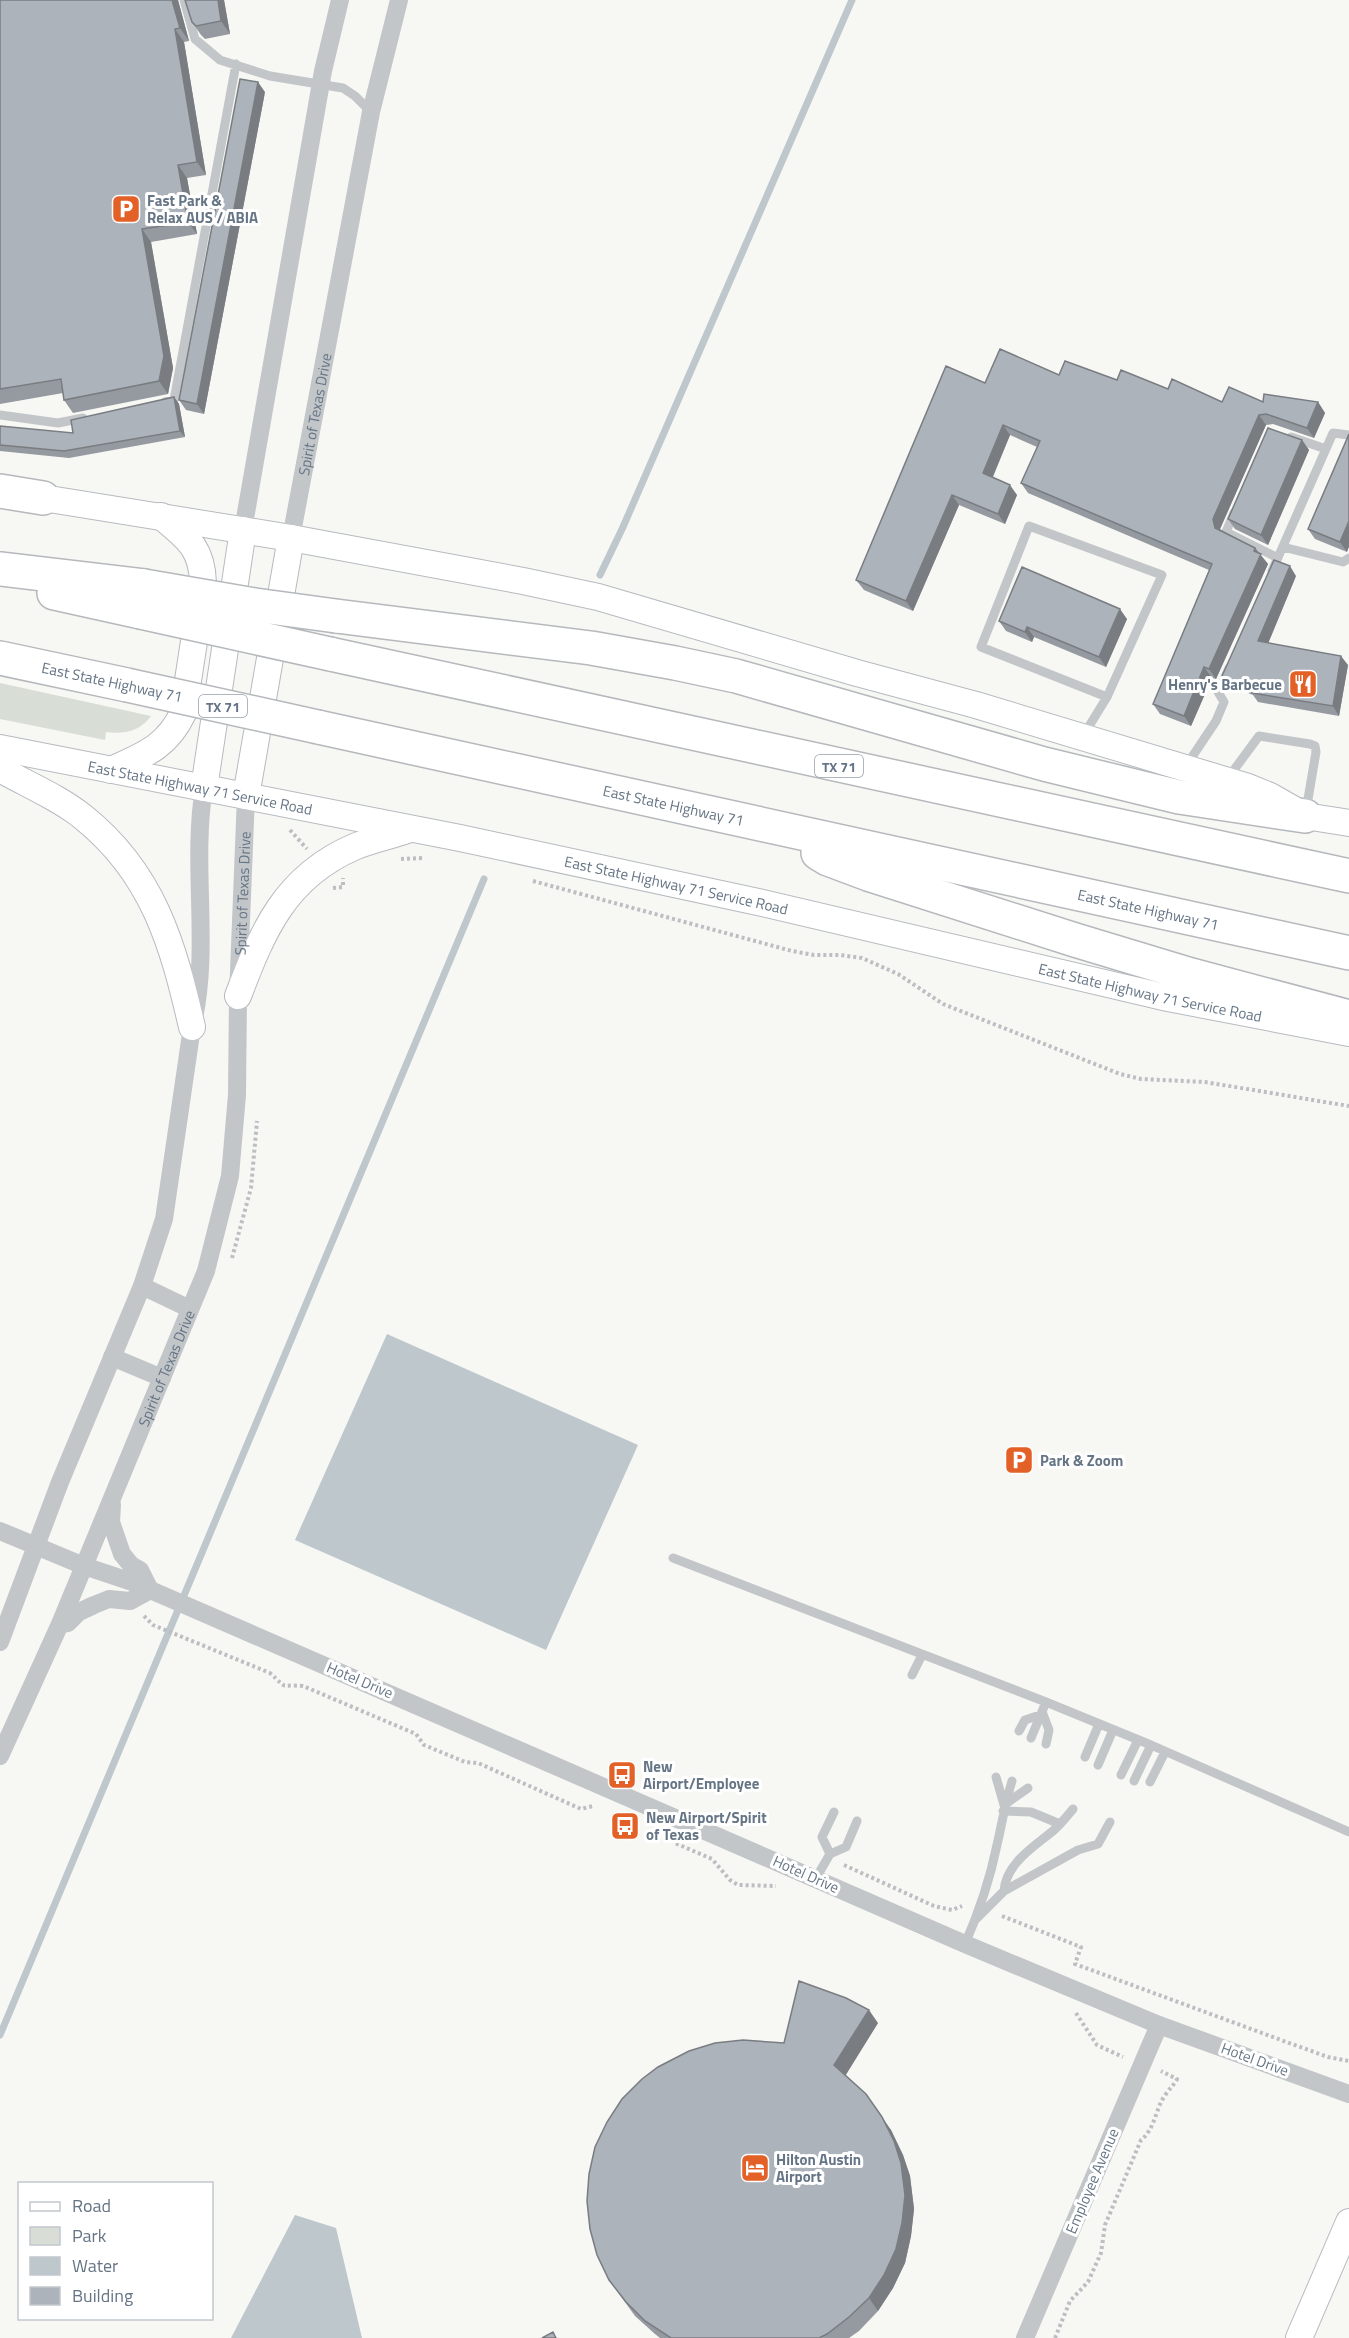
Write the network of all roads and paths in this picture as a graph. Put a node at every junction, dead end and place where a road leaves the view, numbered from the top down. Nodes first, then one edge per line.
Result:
1 (184, 0) edge
2 (340, 0) edge
3 (399, 0) edge
4 (236, 64) junction
5 (320, 85) junction
6 (371, 111) junction
7 (154, 404) edge
8 (0, 415) edge
9 (91, 417) edge
10 (1282, 434) edge
11 (1349, 435) edge
12 (1326, 449) junction
13 (0, 490) edge
14 (43, 498) joint
15 (1239, 502) edge
16 (161, 516) junction
17 (243, 530) junction
18 (291, 538) junction
19 (1283, 547) junction
20 (1278, 558) junction
21 (1349, 558) edge
22 (0, 569) edge
23 (1269, 579) edge
24 (0, 581) edge
25 (142, 599) junction
26 (0, 658) edge
27 (1232, 661) edge
28 (1107, 697) junction
29 (1082, 738) junction
30 (0, 748) edge
31 (1185, 768) junction
32 (0, 769) edge
33 (111, 770) junction
34 (1226, 780) junction
35 (204, 788) junction
36 (246, 796) junction
37 (1305, 816) junction
38 (1349, 823) edge
39 (287, 828) dead end
40 (412, 829) junction
41 (778, 829) junction
42 (311, 855) dead end
43 (428, 859) dead end
44 (396, 860) dead end
45 (346, 876) dead end
46 (1349, 876) edge
47 (339, 877) dead end
48 (528, 879) dead end
49 (1113, 902) junction
50 (1349, 932) edge
51 (1349, 953) edge
52 (238, 996) junction
53 (1349, 1017) edge
54 (192, 1027) junction
55 (1349, 1033) edge
56 (1349, 1106) edge
57 (142, 1286) junction
58 (190, 1309) junction
59 (112, 1357) junction
60 (162, 1378) junction
61 (112, 1499) junction
62 (0, 1531) edge
63 (35, 1547) junction
64 (673, 1558) dead end
65 (84, 1566) junction
66 (157, 1593) junction
67 (60, 1624) junction
68 (153, 1625) dead end
69 (0, 1642) edge
70 (922, 1655) junction
71 (912, 1675) dead end
72 (1046, 1702) junction
73 (1043, 1714) junction
74 (1099, 1724) junction
75 (1113, 1730) junction
76 (1019, 1731) dead end
77 (1031, 1738) dead end
78 (1138, 1740) junction
79 (1047, 1744) dead end
80 (1151, 1745) junction
81 (1165, 1752) junction
82 (0, 1756) edge
83 (1085, 1757) dead end
84 (1098, 1765) dead end
85 (1121, 1775) dead end
86 (996, 1777) dead end
87 (1012, 1781) dead end
88 (1134, 1781) dead end
89 (1150, 1782) dead end
90 (1028, 1788) dead end
91 (570, 1804) dead end
92 (1004, 1808) junction
93 (1073, 1809) dead end
94 (834, 1812) dead end
95 (857, 1821) dead end
96 (1110, 1822) dead end
97 (1060, 1824) junction
98 (1349, 1832) edge
99 (675, 1843) dead end
100 (830, 1854) junction
101 (844, 1865) dead end
102 (816, 1878) junction
103 (774, 1885) dead end
104 (1004, 1891) junction
105 (967, 1903) dead end
106 (999, 1915) dead end
107 (976, 1919) junction
108 (965, 1944) junction
109 (1069, 2006) dead end
110 (1159, 2025) junction
111 (1112, 2053) dead end
112 (1349, 2061) edge
113 (1169, 2075) dead end
114 (1349, 2094) edge
115 (1349, 2222) edge
116 (1025, 2338) edge
117 (1054, 2338) edge
118 (1299, 2338) edge

1 - 4 lane
2 - 5 street
3 - 6 street, Spirit of Texas Drive
4 - 5 lane
4 - 7 lane
5 - 6 lane
5 - 17 street
6 - 18 street, Spirit of Texas Drive
8 - 9 lane
10 - 12 lane
11 - 12 lane
12 - 19 lane
13 - 14 highway
14 - 16 street
15 - 20 lane
16 - 17 street
16 - 33 street
17 - 18 street
17 - 35 street
18 - 29 street
18 - 36 street, Spirit of Texas Drive
19 - 20 lane
19 - 21 lane
20 - 23 lane
22 - 25 highway
24 - 25 highway, TX 71
25 - 37 highway, bridge
25 - 46 highway, TX 71, bridge
26 - 41 highway, East State Highway 71 / TX 71, bridge
27 - 31 lane
28 - 28 lane
28 - 29 lane
29 - 31 street
30 - 33 street, East State Highway 71 Service Road
31 - 34 street
32 - 54 street
33 - 35 street, East State Highway 71 Service Road
34 - 37 street
34 - 37 lane
35 - 36 street, East State Highway 71 Service Road
35 - 54 street
36 - 40 street, East State Highway 71 Service Road
36 - 52 street, Spirit of Texas Drive
37 - 38 street
39 - 42 path
40 - 52 street
40 - 55 street, East State Highway 71 Service Road
41 - 49 highway, East State Highway 71 / TX 71
41 - 53 highway
43 - 44 path
45 - 47 path
48 - 56 path
49 - 50 highway
49 - 51 highway, East State Highway 71 / TX 71
52 - 58 street, Spirit of Texas Drive
54 - 57 street
57 - 58 street
57 - 59 street
58 - 60 street, Spirit of Texas Drive
59 - 60 street
59 - 63 street
60 - 61 street, Spirit of Texas Drive
61 - 65 street, Spirit of Texas Drive
61 - 66 street
62 - 63 street, Hotel Drive
63 - 65 street, Hotel Drive
63 - 69 street
64 - 70 lane
65 - 66 street, Hotel Drive
65 - 67 street, Spirit of Texas Drive
66 - 67 street
66 - 102 street, Hotel Drive
67 - 82 street, Spirit of Texas Drive
68 - 91 path
70 - 71 lane
70 - 72 lane
72 - 73 lane
72 - 74 lane
73 - 76 lane
73 - 77 lane
73 - 79 lane
74 - 75 lane
74 - 83 lane
75 - 78 lane
75 - 84 lane
78 - 80 lane
78 - 85 lane
80 - 81 lane
80 - 88 lane
81 - 89 lane
81 - 98 lane
86 - 92 lane
87 - 92 lane
90 - 92 lane
92 - 97 lane
92 - 107 lane
93 - 97 lane
94 - 100 lane
95 - 100 lane
96 - 104 lane
97 - 104 lane
99 - 103 path
100 - 102 lane
101 - 105 path
102 - 108 street, Hotel Drive
104 - 107 lane
106 - 112 path
107 - 108 lane
108 - 110 street, Hotel Drive
109 - 111 path
110 - 114 street, Hotel Drive
110 - 116 street, Employee Avenue
113 - 117 path
115 - 118 street

